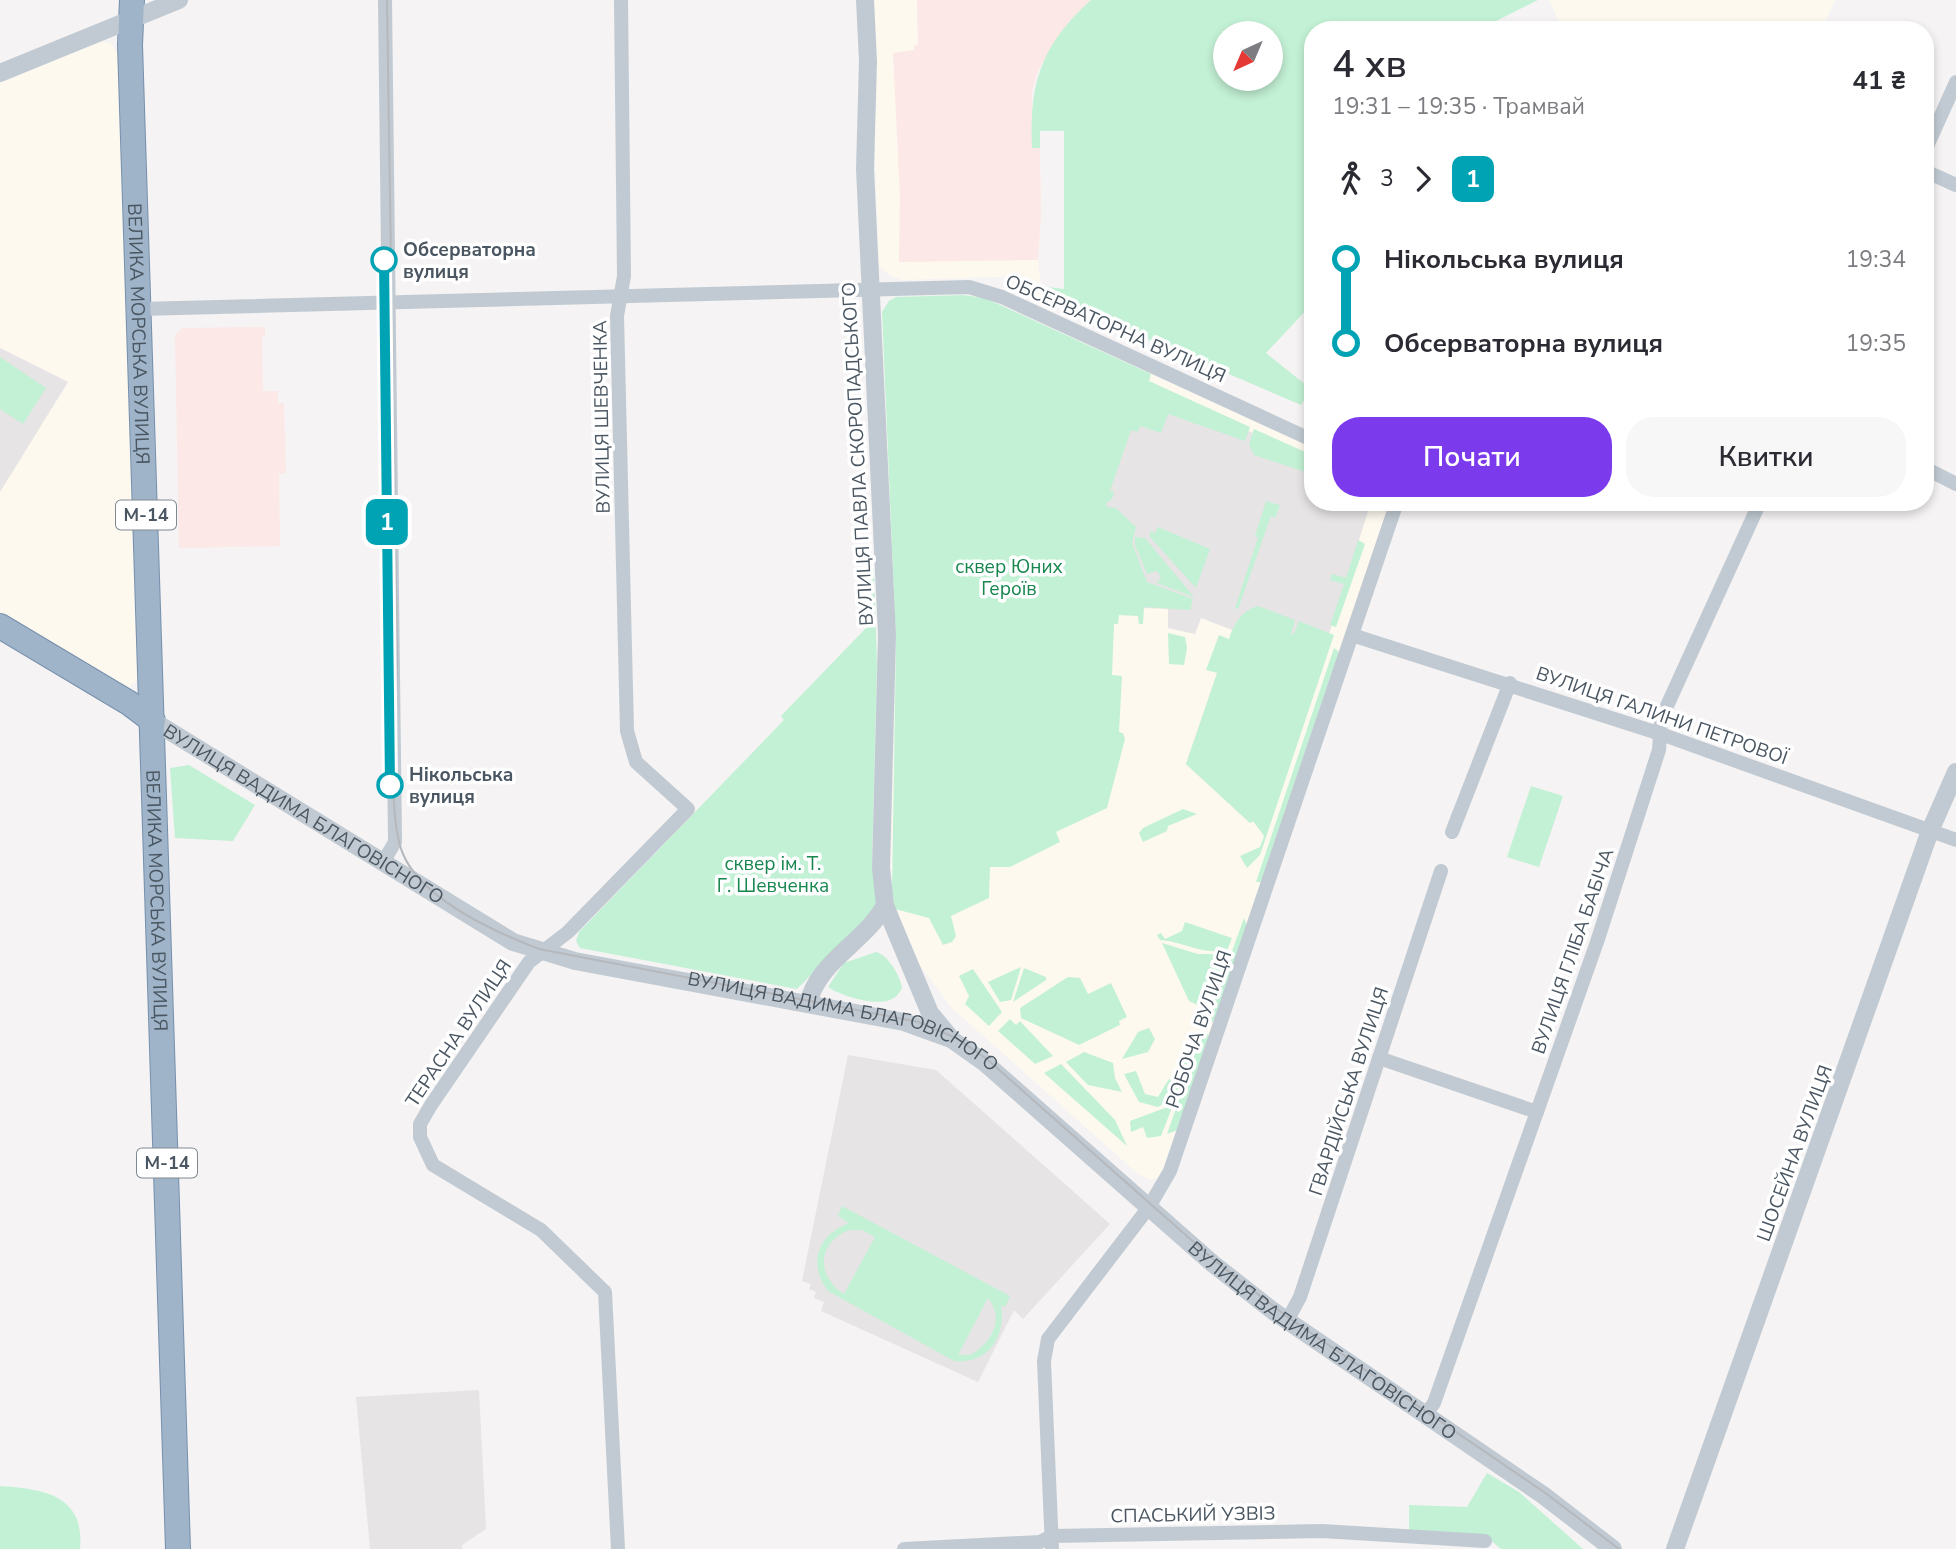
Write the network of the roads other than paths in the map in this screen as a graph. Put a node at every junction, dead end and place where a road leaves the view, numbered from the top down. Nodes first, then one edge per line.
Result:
1 (179, 0) edge
2 (385, 0) edge
3 (621, 0) edge
4 (865, 0) edge
5 (132, 9) edge
6 (0, 73) edge
7 (1956, 82) edge
8 (1934, 131) edge
9 (1934, 175) edge
10 (1956, 185) edge
11 (871, 288) junction
12 (619, 296) junction
13 (389, 302) junction
14 (140, 309) junction
15 (1304, 436) edge
16 (1934, 473) edge
17 (1956, 484) edge
18 (1394, 511) edge
19 (1755, 511) edge
20 (0, 626) edge
21 (1352, 635) junction
22 (1510, 683) junction
23 (153, 722) junction
24 (1661, 734) junction
25 (1956, 772) edge
26 (688, 809) joint
27 (1930, 831) junction
28 (1452, 832) dead end
29 (1956, 840) edge
30 (382, 864) junction
31 (1441, 871) dead end
32 (885, 905) junction
33 (855, 940) junction
34 (541, 953) junction
35 (909, 956) junction
36 (921, 984) junction
37 (808, 1004) junction
38 (887, 1019) junction
39 (951, 1039) junction
40 (1379, 1058) junction
41 (1537, 1112) junction
42 (1149, 1207) junction
43 (1287, 1321) junction
44 (1425, 1415) junction
45 (1485, 1541) dead end
46 (1052, 1542) edge
47 (178, 1549) edge
48 (618, 1549) edge
49 (904, 1549) edge
50 (1613, 1549) edge
51 (1675, 1549) edge

1 - 5 street
2 - 13 street
3 - 12 street, ВУЛИЦЯ ШЕВЧЕНКА
4 - 11 street, ВУЛИЦЯ ПАВЛА СКОРОПАДСЬКОГО
5 - 6 street
5 - 14 highway, ВЕЛИКА МОРСЬКА ВУЛИЦЯ / М-14
7 - 8 street
9 - 10 street
11 - 12 street, ОБСЕРВАТОРНА ВУЛИЦЯ
11 - 15 street, ОБСЕРВАТОРНА ВУЛИЦЯ
11 - 32 street, ВУЛИЦЯ ПАВЛА СКОРОПАДСЬКОГО
12 - 13 street, ОБСЕРВАТОРНА ВУЛИЦЯ
12 - 26 street, ВУЛИЦЯ ШЕВЧЕНКА
13 - 14 street, ОБСЕРВАТОРНА ВУЛИЦЯ
13 - 30 street
14 - 23 highway, ВЕЛИКА МОРСЬКА ВУЛИЦЯ / М-14
16 - 17 street
18 - 21 street, РОБОЧА ВУЛИЦЯ
19 - 24 street, ВУЛИЦЯ ГЛІБА БАБІЧА
20 - 23 highway, ВУЛИЦЯ ВАДИМА БЛАГОВІСНОГО
21 - 22 street, ВУЛИЦЯ ГАЛИНИ ПЕТРОВОЇ
21 - 42 street, РОБОЧА ВУЛИЦЯ
22 - 24 street, ВУЛИЦЯ ГАЛИНИ ПЕТРОВОЇ
22 - 28 street
23 - 30 street, ВУЛИЦЯ ВАДИМА БЛАГОВІСНОГО
23 - 47 highway, ВЕЛИКА МОРСЬКА ВУЛИЦЯ / М-14
24 - 27 street, ВУЛИЦЯ ГАЛИНИ ПЕТРОВОЇ
24 - 41 street, ВУЛИЦЯ ГЛІБА БАБІЧА
25 - 27 street, ШОСЕЙНА ВУЛИЦЯ
26 - 34 street, ТЕРАСНА ВУЛИЦЯ
27 - 29 street, ВУЛИЦЯ ГАЛИНИ ПЕТРОВОЇ
27 - 51 street, ШОСЕЙНА ВУЛИЦЯ
30 - 34 street, ВУЛИЦЯ ВАДИМА БЛАГОВІСНОГО
31 - 40 street, ГВАРДІЙСЬКА ВУЛИЦЯ
32 - 33 street
32 - 35 street, ВУЛИЦЯ ПАВЛА СКОРОПАДСЬКОГО
33 - 35 street
33 - 37 street
34 - 37 street, ВУЛИЦЯ ВАДИМА БЛАГОВІСНОГО
34 - 48 street, ТЕРАСНА ВУЛИЦЯ
35 - 36 street, ВУЛИЦЯ ПАВЛА СКОРОПАДСЬКОГО
36 - 38 street
36 - 39 street, ВУЛИЦЯ ПАВЛА СКОРОПАДСЬКОГО
37 - 38 street, ВУЛИЦЯ ВАДИМА БЛАГОВІСНОГО
38 - 39 street, ВУЛИЦЯ ВАДИМА БЛАГОВІСНОГО
39 - 42 street, ВУЛИЦЯ ВАДИМА БЛАГОВІСНОГО
40 - 41 street
40 - 43 street, ГВАРДІЙСЬКА ВУЛИЦЯ
41 - 44 street, ВУЛИЦЯ ГЛІБА БАБІЧА
42 - 43 street, ВУЛИЦЯ ВАДИМА БЛАГОВІСНОГО
42 - 46 street, РОБОЧА ВУЛИЦЯ
43 - 44 street, ВУЛИЦЯ ВАДИМА БЛАГОВІСНОГО
44 - 50 street, ВУЛИЦЯ ВАДИМА БЛАГОВІСНОГО
45 - 46 street, СПАСЬКИЙ УЗВІЗ
46 - 49 street, СПАСЬКИЙ УЗВІЗ

